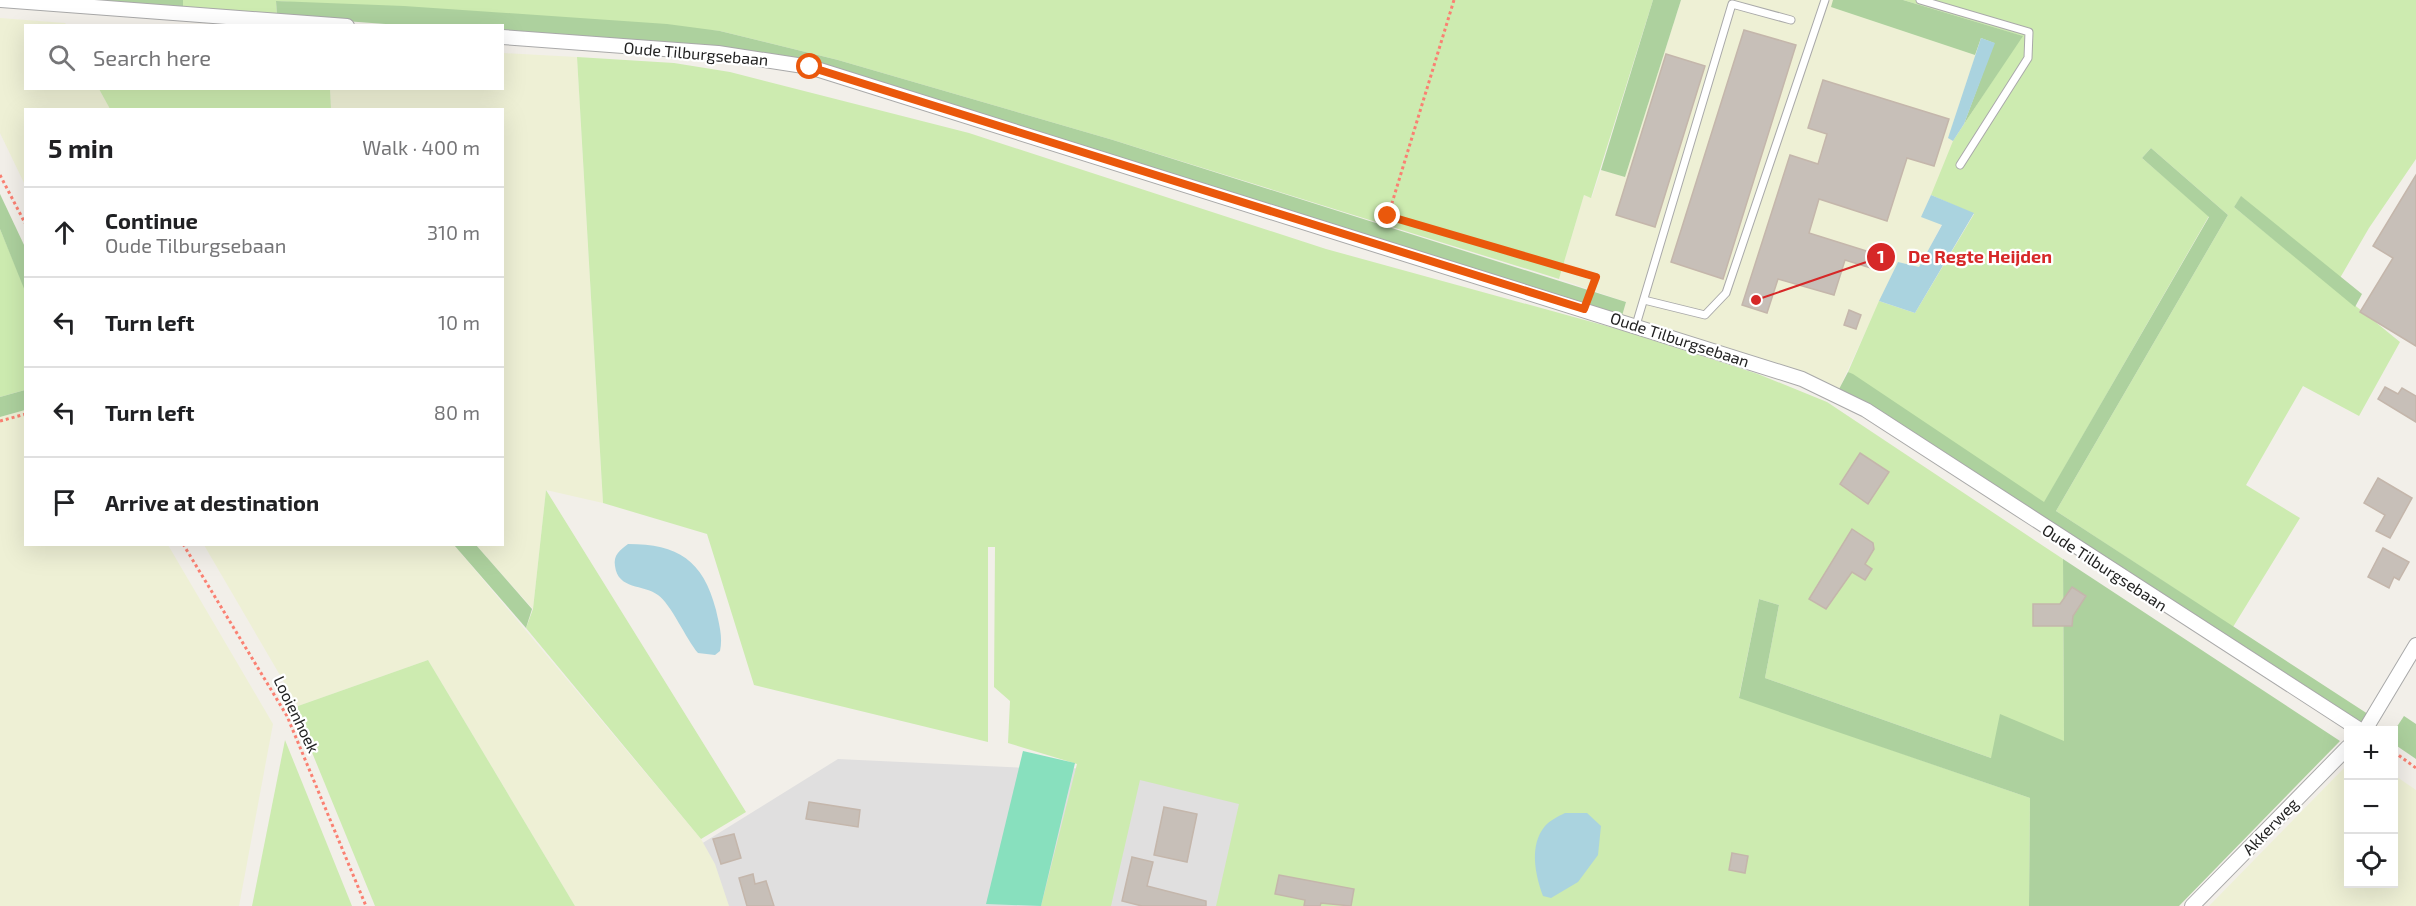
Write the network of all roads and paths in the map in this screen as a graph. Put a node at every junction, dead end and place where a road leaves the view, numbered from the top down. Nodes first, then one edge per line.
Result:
1 (1, 0) edge
2 (1454, 0) edge
3 (1826, 0) edge
4 (1920, 0) edge
5 (1791, 20) dead end
6 (321, 24) edge
7 (504, 37) edge
8 (1960, 165) dead end
9 (0, 175) edge
10 (24, 221) edge
11 (1644, 300) junction
12 (1584, 309) junction
13 (1636, 326) junction
14 (24, 415) edge
15 (0, 421) edge
16 (184, 546) edge
17 (2416, 645) edge
18 (2354, 726) edge
19 (2367, 726) edge
20 (2344, 752) edge
21 (2398, 755) edge
22 (2416, 768) edge
23 (366, 906) edge
24 (2192, 906) edge

1 - 6 street
2 - 12 path
3 - 11 lane
4 - 8 lane
5 - 11 lane
7 - 12 street, Oude Tilburgsebaan
9 - 10 path
11 - 13 lane
12 - 13 street, Oude Tilburgsebaan
13 - 18 street, Oude Tilburgsebaan
14 - 15 path
16 - 23 path, Looienhoek
17 - 19 street
20 - 24 street, Akkerweg
21 - 22 path

